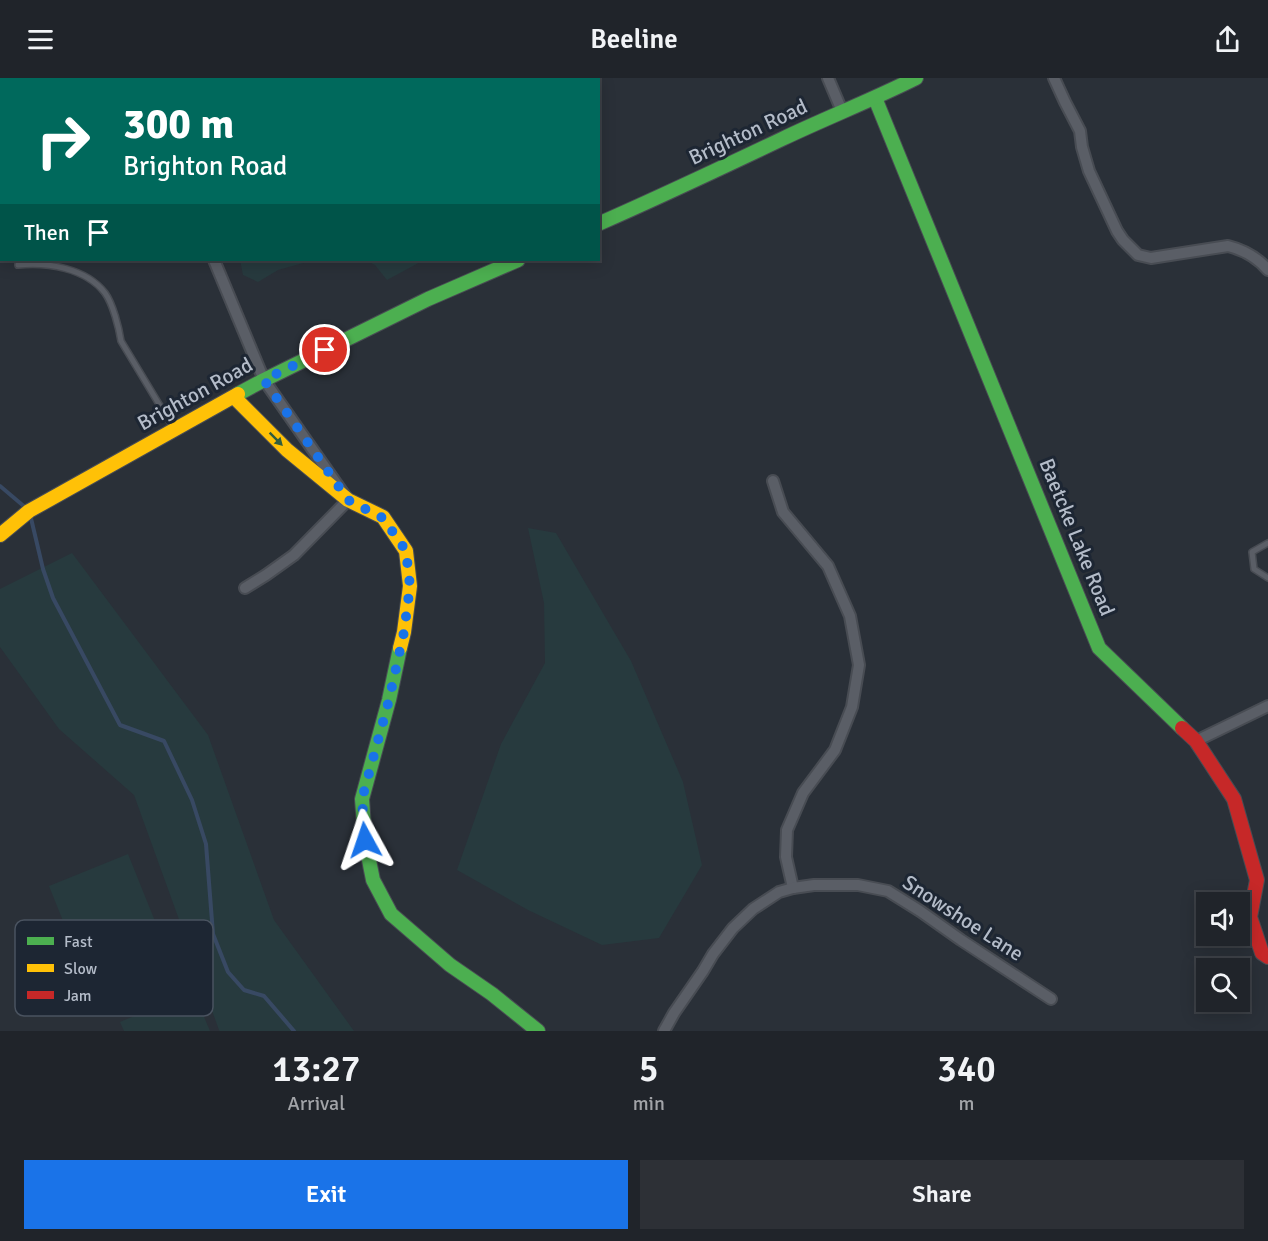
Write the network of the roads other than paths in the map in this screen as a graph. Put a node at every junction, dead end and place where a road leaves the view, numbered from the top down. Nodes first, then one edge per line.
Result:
1 (828, 78) edge
2 (916, 78) edge
3 (1054, 78) edge
4 (876, 98) junction
5 (842, 111) junction
6 (600, 223) edge
7 (214, 261) edge
8 (516, 261) edge
9 (18, 265) dead end
10 (1268, 270) edge
11 (264, 380) junction
12 (234, 397) junction
13 (175, 430) junction
14 (773, 481) dead end
15 (348, 500) junction
16 (0, 535) edge
17 (1268, 543) edge
18 (1268, 578) edge
19 (245, 588) dead end
20 (1268, 706) edge
21 (1197, 741) junction
22 (793, 888) junction
23 (1268, 957) edge
24 (1051, 999) dead end
25 (538, 1031) edge
26 (664, 1031) edge

1 - 5 street
2 - 4 street, Brighton Road
3 - 10 street
4 - 5 street, Brighton Road
4 - 21 street, Baetcke Lake Road
5 - 6 street, Brighton Road
7 - 11 street
8 - 11 street, Brighton Road
9 - 13 lane
11 - 12 street, Brighton Road
11 - 15 street
12 - 13 street, Brighton Road
12 -> 15 street
13 - 16 street, Brighton Road
14 - 22 street
15 - 19 street
15 - 25 street
17 - 18 lane
20 - 21 street
21 - 23 street, Baetcke Lake Road
22 - 24 street, Snowshoe Lane
22 - 26 street, Snowshoe Lane

